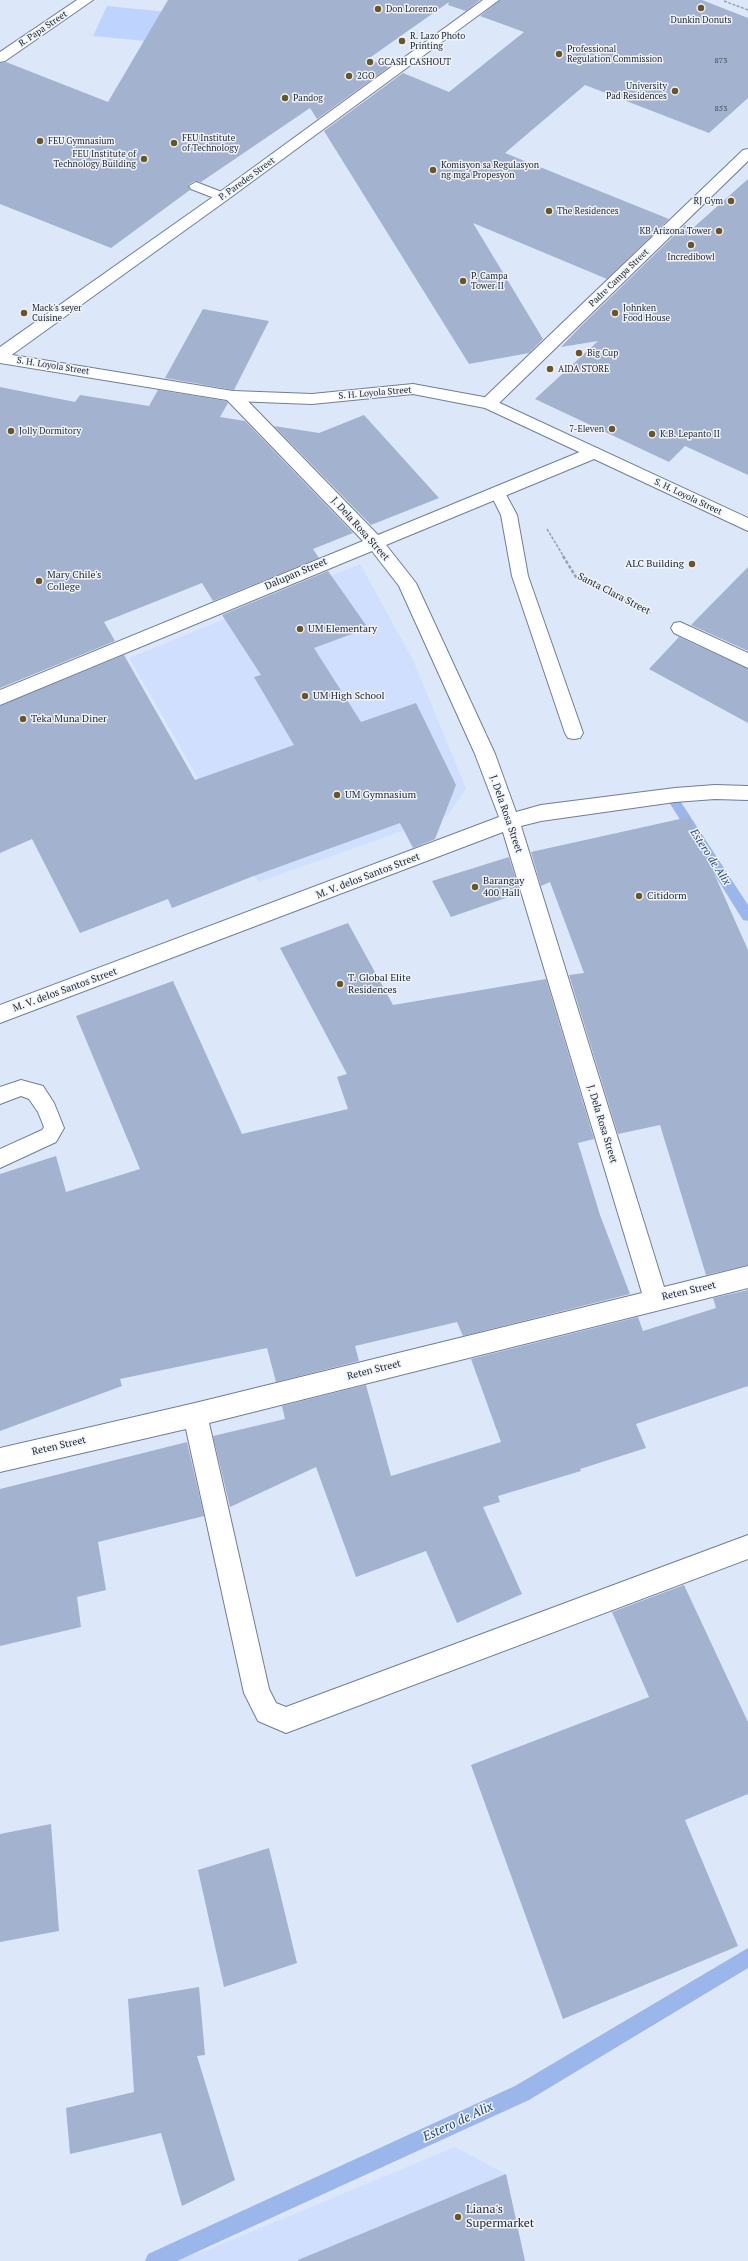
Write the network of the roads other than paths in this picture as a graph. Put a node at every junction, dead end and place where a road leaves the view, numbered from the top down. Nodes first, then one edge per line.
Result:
1 (86, 0) edge
2 (492, 0) edge
3 (0, 58) edge
4 (748, 153) edge
5 (196, 186) dead end
6 (222, 197) junction
7 (0, 356) edge
8 (233, 396) junction
9 (489, 403) junction
10 (593, 453) junction
11 (498, 493) junction
12 (748, 525) edge
13 (374, 542) junction
14 (680, 628) road end
15 (748, 661) edge
16 (0, 698) edge
17 (574, 733) dead end
18 (748, 793) edge
19 (510, 821) junction
20 (0, 1014) edge
21 (0, 1096) edge
22 (0, 1159) edge
23 (748, 1277) edge
24 (656, 1299) junction
25 (195, 1414) junction
26 (0, 1460) edge
27 (748, 1547) edge

1 - 3 street, R. Papa Street
2 - 6 street, P. Paredes Street
4 - 9 street, Padre Campa Street
5 - 6 lane
6 - 7 street, P. Paredes Street
7 - 8 street, S. H. Loyola Street
8 - 9 street, S. H. Loyola Street
8 - 13 street, J. Dela Rosa Street
9 - 10 street, S. H. Loyola Street
10 - 11 street, Dalupan Street
10 - 12 street, S. H. Loyola Street
11 - 13 street, Dalupan Street
11 - 17 lane
13 - 16 street, Dalupan Street
13 - 19 street, J. Dela Rosa Street
14 - 15 street
18 - 19 street, M. V. delos Santos Street
19 - 20 street, M. V. delos Santos Street
19 - 24 street, J. Dela Rosa Street
21 - 22 lane
23 - 24 street, Reten Street
24 - 25 street, Reten Street
25 - 26 street, Reten Street
25 - 27 street

